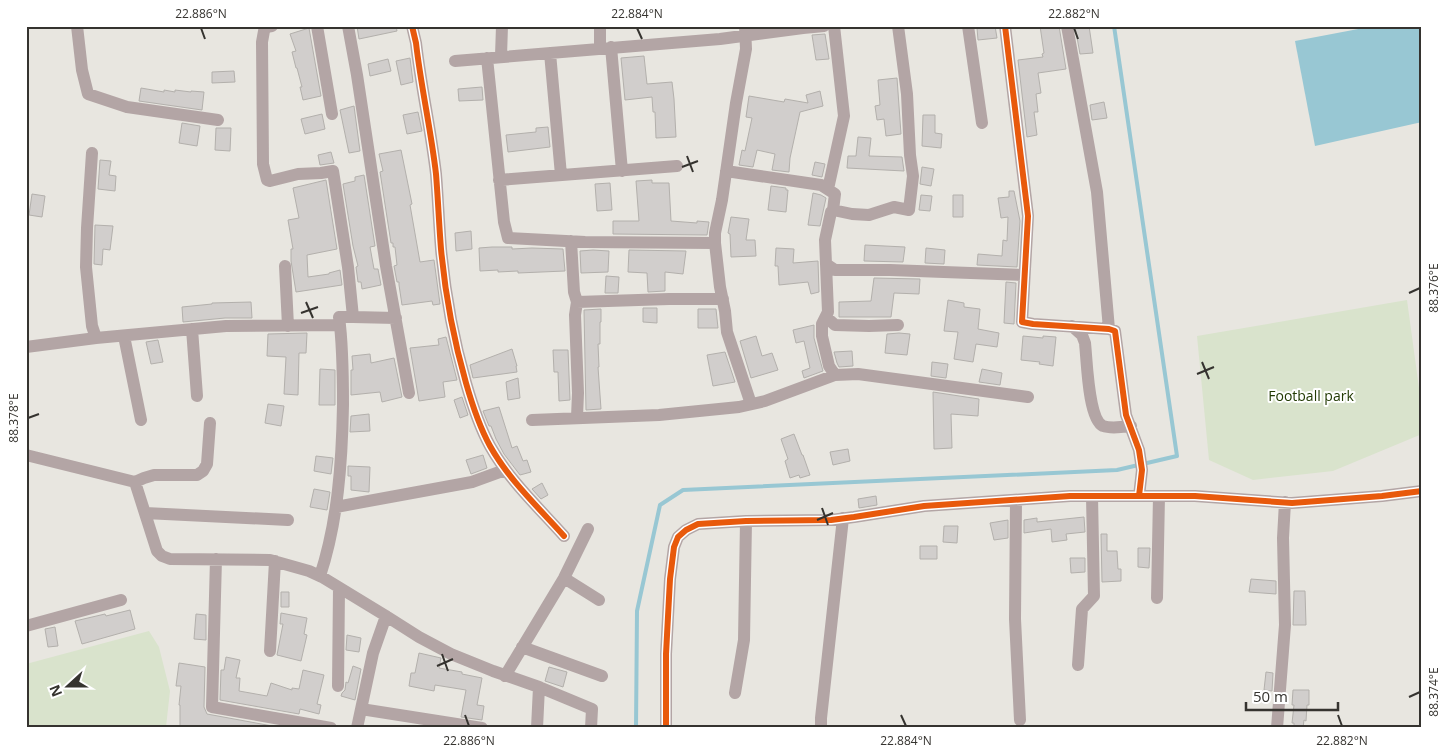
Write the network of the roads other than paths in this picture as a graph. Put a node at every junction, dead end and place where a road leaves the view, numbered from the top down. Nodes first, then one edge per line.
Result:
1 (77, 26) edge
2 (272, 26) edge
3 (317, 26) edge
4 (348, 26) edge
5 (412, 26) edge
6 (502, 26) edge
7 (600, 26) edge
8 (824, 26) edge
9 (834, 26) edge
10 (898, 26) edge
11 (968, 26) edge
12 (1005, 26) edge
13 (1067, 26) edge
14 (745, 31) edge
15 (605, 48) junction
16 (550, 53) junction
17 (501, 56) junction
18 (487, 58) junction
19 (455, 61) dead end
20 (332, 114) dead end
21 (218, 120) dead end
22 (982, 123) dead end
23 (92, 153) dead end
24 (677, 166) dead end
25 (622, 171) junction
26 (726, 171) junction
27 (561, 175) junction
28 (499, 180) junction
29 (828, 189) junction
30 (833, 210) junction
31 (571, 241) junction
32 (715, 243) junction
33 (826, 264) junction
34 (285, 266) dead end
35 (1024, 275) junction
36 (723, 299) junction
37 (577, 302) junction
38 (353, 317) junction
39 (826, 317) junction
40 (396, 318) junction
41 (340, 325) junction
42 (898, 325) dead end
43 (288, 326) junction
44 (1072, 326) junction
45 (192, 329) junction
46 (1109, 329) junction
47 (124, 336) junction
48 (96, 338) junction
49 (26, 348) edge
50 (835, 375) junction
51 (409, 394) dead end
52 (197, 396) dead end
53 (1028, 397) dead end
54 (751, 404) junction
55 (577, 417) junction
56 (141, 420) dead end
57 (532, 420) dead end
58 (210, 423) dead end
59 (1131, 426) junction
60 (26, 455) edge
61 (505, 470) junction
62 (135, 482) junction
63 (1422, 491) edge
64 (1092, 496) junction
65 (1140, 496) junction
66 (1158, 496) junction
67 (1016, 500) junction
68 (1285, 502) junction
69 (336, 506) junction
70 (145, 513) junction
71 (843, 518) junction
72 (288, 520) dead end
73 (746, 521) junction
74 (588, 530) dead end
75 (564, 536) dead end
76 (216, 559) junction
77 (275, 561) junction
78 (320, 576) junction
79 (564, 578) junction
80 (339, 588) junction
81 (1157, 598) dead end
82 (121, 600) dead end
83 (599, 600) dead end
84 (386, 616) junction
85 (26, 626) edge
86 (522, 647) junction
87 (270, 651) dead end
88 (1078, 665) dead end
89 (505, 676) junction
90 (602, 676) dead end
91 (338, 686) dead end
92 (539, 687) junction
93 (735, 693) dead end
94 (361, 709) junction
95 (1020, 720) dead end
96 (332, 728) edge
97 (357, 728) edge
98 (482, 728) edge
99 (537, 728) edge
100 (591, 728) edge
101 (666, 728) edge
102 (821, 728) edge
103 (1277, 728) edge

1 - 21 street
2 - 38 street
3 - 20 street
4 - 40 street
5 - 61 street
6 - 17 street
7 - 15 street
8 - 14 street
9 - 29 street
10 - 30 street
11 - 22 street
12 - 35 street
13 - 46 street
14 - 15 street
14 - 26 street
15 - 16 street
15 - 25 street
16 - 17 street
16 - 27 street
17 - 18 street
18 - 19 street
18 - 28 street
23 - 48 street
24 - 25 street
25 - 27 street
26 - 29 street
26 - 32 street
27 - 28 street
28 - 31 street
29 - 30 street
30 - 33 street
31 - 32 street
31 - 37 street
32 - 36 street
33 - 35 street
33 - 39 street
34 - 43 street
35 - 44 street
36 - 37 street
36 - 54 street
37 - 55 street
38 - 40 street
38 - 41 street
39 - 42 street
39 - 50 street
40 - 51 street
41 - 43 street
41 - 69 street
43 - 45 street
44 - 46 street
44 - 59 street
45 - 47 street
45 - 52 street
46 - 59 street
47 - 48 street
47 - 56 street
48 - 49 street
50 - 53 street
50 - 54 street
54 - 55 street
55 - 57 street
58 - 62 street
59 - 65 street
60 - 62 street
61 - 69 street
61 - 75 street
62 - 70 street
63 - 68 street
64 - 65 street
64 - 67 street
64 - 88 street
65 - 66 street
66 - 68 street
66 - 81 street
67 - 71 street
67 - 95 street
68 - 103 street
69 - 78 street
70 - 72 street
70 - 76 street
71 - 73 street
71 - 102 street
73 - 93 street
73 - 101 street
74 - 79 street
76 - 77 street
76 - 96 street
77 - 78 street
77 - 87 street
78 - 80 street
79 - 83 street
79 - 86 street
80 - 84 street
80 - 91 street
82 - 85 street
84 - 89 street
84 - 94 street
86 - 89 street
86 - 90 street
89 - 92 street
92 - 99 street
92 - 100 street
94 - 97 street
94 - 98 street

